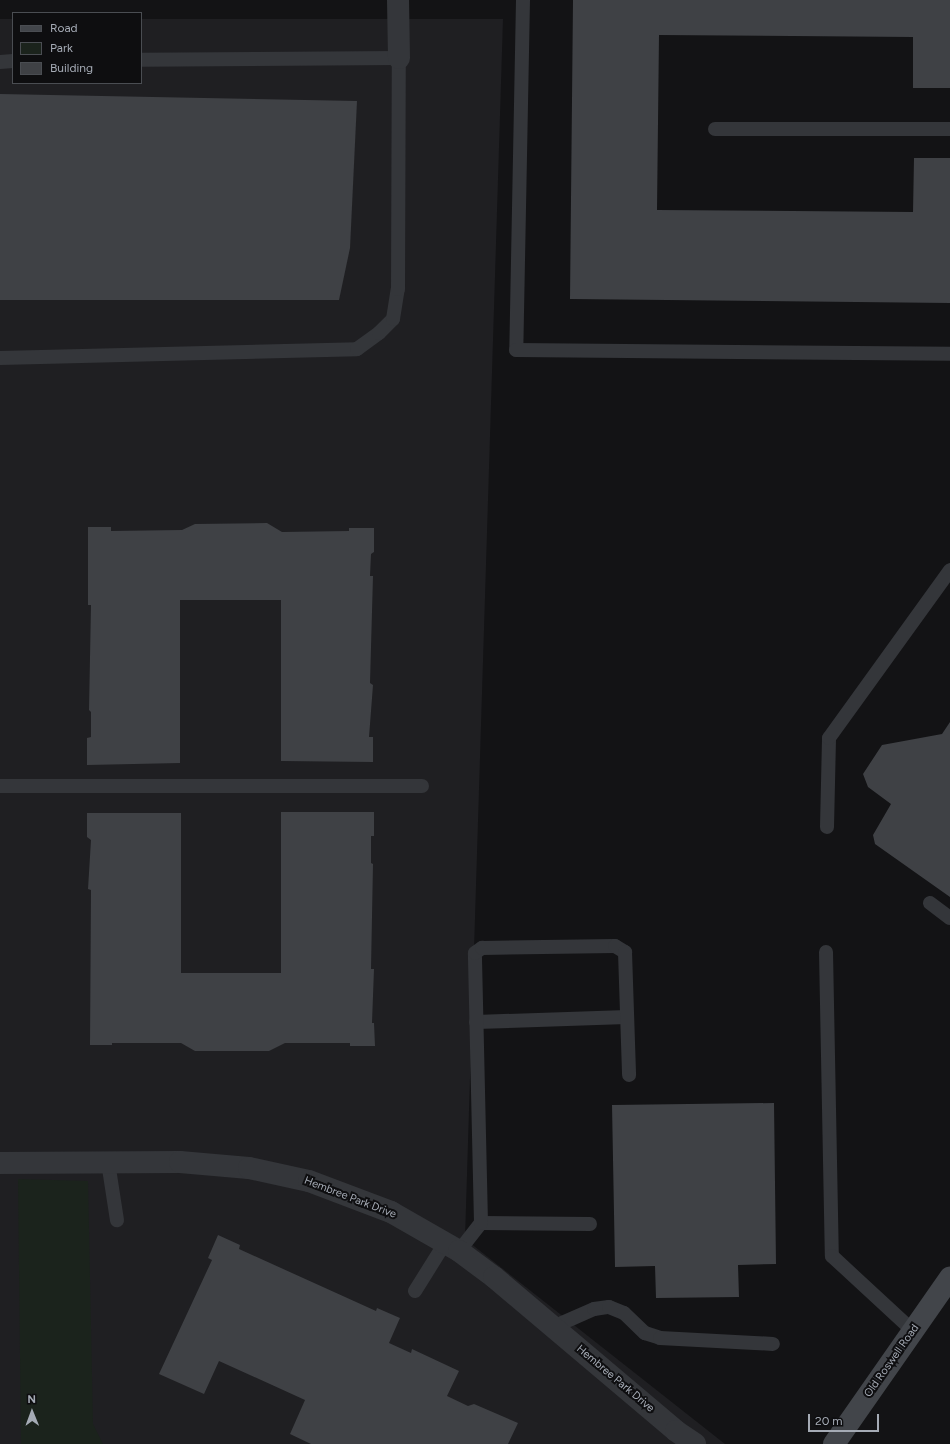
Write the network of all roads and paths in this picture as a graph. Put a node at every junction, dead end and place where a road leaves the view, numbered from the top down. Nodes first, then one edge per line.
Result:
1 (398, 0) edge
2 (523, 0) edge
3 (399, 58) junction
4 (142, 60) edge
5 (12, 61) edge
6 (0, 62) edge
7 (715, 129) dead end
8 (950, 129) edge
9 (950, 354) edge
10 (0, 358) edge
11 (950, 570) edge
12 (0, 786) edge
13 (422, 786) dead end
14 (827, 827) dead end
15 (930, 903) dead end
16 (950, 918) edge
17 (826, 952) dead end
18 (627, 1017) junction
19 (476, 1022) junction
20 (630, 1075) dead end
21 (108, 1162) junction
22 (0, 1163) edge
23 (117, 1220) dead end
24 (481, 1223) junction
25 (590, 1224) dead end
26 (452, 1247) junction
27 (950, 1278) edge
28 (415, 1291) dead end
29 (553, 1327) junction
30 (913, 1331) junction
31 (773, 1344) dead end
32 (695, 1444) edge
33 (834, 1444) edge

1 - 3 street
2 - 9 lane
3 - 4 lane
3 - 10 lane
5 - 6 lane
7 - 8 lane
11 - 14 lane
12 - 13 lane
15 - 16 lane
17 - 30 lane
18 - 19 lane
18 - 19 lane
18 - 20 lane
19 - 24 lane
21 - 22 street, Hembree Park Drive
21 - 23 lane
21 - 26 street, Hembree Park Drive
24 - 25 lane
24 - 26 lane
26 - 28 lane
26 - 29 street, Hembree Park Drive
27 - 30 street, Old Roswell Road
29 - 31 lane
29 - 32 street, Hembree Park Drive
30 - 33 street, Old Roswell Road

